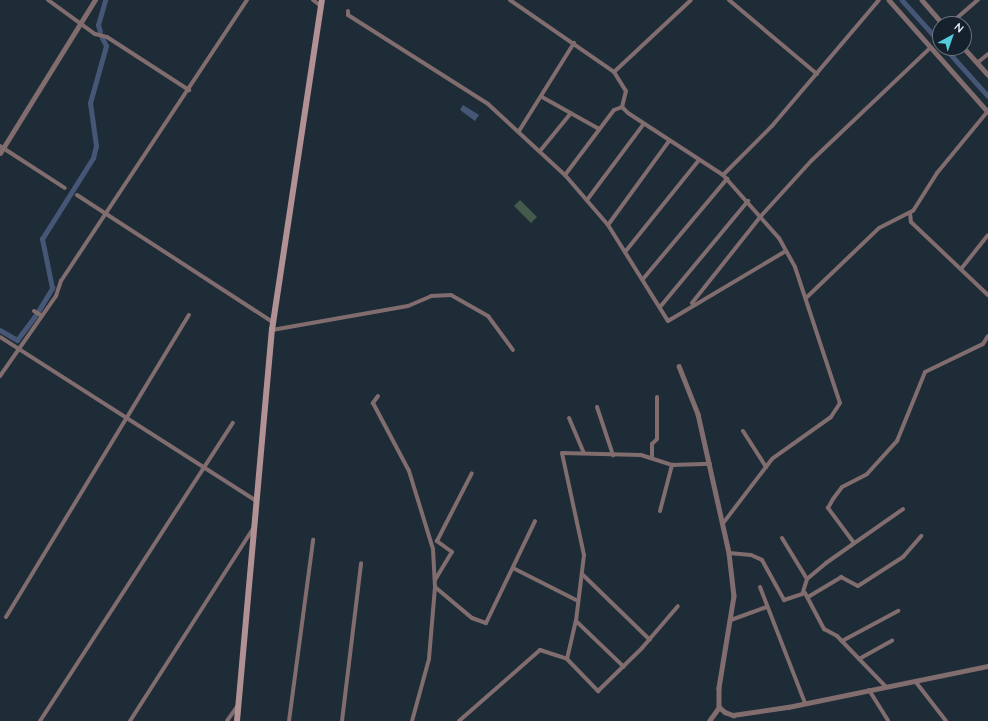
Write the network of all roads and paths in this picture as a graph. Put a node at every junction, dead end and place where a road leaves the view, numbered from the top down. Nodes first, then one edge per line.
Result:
1 (48, 0) edge
2 (95, 0) edge
3 (247, 0) edge
4 (313, 0) edge
5 (510, 0) edge
6 (691, 0) edge
7 (729, 0) edge
8 (879, 0) edge
9 (889, 0) edge
10 (922, 0) edge
11 (978, 0) edge
12 (322, 3) edge
13 (348, 11) dead end
14 (936, 16) edge
15 (959, 16) edge
16 (82, 21) junction
17 (574, 43) junction
18 (930, 48) junction
19 (988, 54) edge
20 (971, 56) edge
21 (977, 63) junction
22 (614, 72) junction
23 (817, 74) junction
24 (988, 75) edge
25 (189, 90) junction
26 (542, 97) junction
27 (622, 107) junction
28 (988, 111) edge
29 (570, 113) junction
30 (643, 125) junction
31 (599, 129) junction
32 (519, 131) junction
33 (668, 141) junction
34 (2, 147) edge
35 (540, 151) junction
36 (0, 153) edge
37 (699, 160) junction
38 (565, 175) junction
39 (725, 177) junction
40 (65, 188) dead end
41 (77, 195) dead end
42 (587, 200) junction
43 (748, 201) junction
44 (910, 213) junction
45 (106, 214) junction
46 (761, 216) junction
47 (608, 225) junction
48 (988, 235) edge
49 (786, 251) junction
50 (625, 252) junction
51 (961, 270) junction
52 (643, 279) junction
53 (988, 296) edge
54 (806, 298) junction
55 (691, 305) junction
56 (660, 307) junction
57 (34, 311) dead end
58 (190, 315) dead end
59 (42, 316) junction
60 (274, 323) junction
61 (272, 330) junction
62 (988, 336) edge
63 (0, 337) edge
64 (19, 348) junction
65 (513, 350) dead end
66 (679, 366) dead end
67 (0, 376) edge
68 (378, 396) dead end
69 (657, 397) dead end
70 (597, 407) dead end
71 (130, 418) junction
72 (569, 418) dead end
73 (233, 423) dead end
74 (743, 431) dead end
75 (584, 453) junction
76 (612, 455) junction
77 (652, 457) junction
78 (710, 464) junction
79 (672, 465) junction
80 (203, 467) junction
81 (766, 467) junction
82 (472, 473) dead end
83 (256, 500) junction
84 (903, 509) dead end
85 (660, 512) dead end
86 (535, 521) dead end
87 (724, 522) junction
88 (254, 527) junction
89 (922, 536) dead end
90 (782, 538) dead end
91 (313, 540) dead end
92 (854, 543) junction
93 (729, 553) junction
94 (361, 563) dead end
95 (513, 568) junction
96 (583, 576) junction
97 (807, 579) junction
98 (435, 580) junction
99 (435, 587) junction
100 (760, 587) dead end
101 (803, 592) junction
102 (808, 597) junction
103 (578, 601) junction
104 (678, 606) dead end
105 (767, 607) junction
106 (898, 611) dead end
107 (6, 617) dead end
108 (731, 620) junction
109 (576, 621) junction
110 (650, 640) junction
111 (842, 641) junction
112 (892, 641) dead end
113 (568, 659) junction
114 (859, 659) junction
115 (988, 666) edge
116 (624, 667) junction
117 (914, 681) junction
118 (886, 687) junction
119 (869, 690) junction
120 (238, 704) junction
121 (805, 704) junction
122 (719, 707) junction
123 (40, 721) edge
124 (130, 721) edge
125 (227, 721) edge
126 (238, 721) edge
127 (290, 721) edge
128 (342, 721) edge
129 (412, 721) edge
130 (459, 721) edge
131 (709, 721) edge
132 (888, 721) edge
133 (946, 721) edge

1 - 16 street
2 - 16 street
3 - 25 street
4 - 12 street
5 - 17 street
6 - 22 street
7 - 23 street
8 - 23 street
9 - 18 street
10 - 14 street
11 - 15 street
12 - 60 main road
13 - 32 street
16 - 25 street
16 - 34 street
17 - 22 street
17 - 26 street
18 - 28 street
18 - 46 street
19 - 21 street
20 - 21 street
21 - 24 street
22 - 27 street
23 - 39 street
25 - 45 street
26 - 29 street
26 - 32 street
27 - 30 street
27 - 31 street
28 - 44 street
29 - 31 street
29 - 35 street
30 - 33 street
30 - 42 street
31 - 38 street
32 - 35 street
33 - 37 street
33 - 47 street
34 - 36 street
34 - 40 street
35 - 38 street
37 - 39 street
37 - 50 street
38 - 42 street
39 - 43 street
39 - 52 street
41 - 45 street
42 - 47 street
43 - 46 street
43 - 56 street
44 - 51 street
44 - 54 street
45 - 59 street
45 - 60 street
46 - 49 street
46 - 55 street
47 - 50 street
48 - 51 street
49 - 54 street
49 - 55 street
50 - 52 street
51 - 53 street
52 - 56 street
54 - 81 street
55 - 56 street
57 - 59 street
58 - 71 street
59 - 64 street
60 - 61 main road
61 - 65 street
61 - 83 main road
62 - 92 street
63 - 64 street
64 - 67 street
64 - 71 street
66 - 78 street
68 - 98 street
69 - 77 street
70 - 76 street
71 - 80 street
71 - 107 street
72 - 75 street
73 - 80 street
74 - 81 street
75 - 76 street
75 - 96 street
76 - 77 street
77 - 79 street
78 - 79 street
78 - 87 street
79 - 85 street
80 - 83 street
80 - 123 street
81 - 87 street
82 - 98 street
83 - 88 main road
84 - 92 street
86 - 95 street
87 - 93 street
88 - 120 main road
88 - 124 street
89 - 102 street
90 - 97 street
91 - 127 street
92 - 97 street
93 - 101 street
93 - 108 street
94 - 128 street
95 - 99 street
95 - 103 street
96 - 103 street
96 - 110 street
97 - 101 street
98 - 99 street
99 - 129 street
100 - 105 street
101 - 102 street
102 - 111 street
103 - 109 street
104 - 110 street
105 - 108 street
105 - 121 street
106 - 111 street
108 - 122 street
109 - 113 street
109 - 116 street
110 - 116 street
111 - 114 street
112 - 114 street
113 - 116 street
113 - 130 street
114 - 118 street
115 - 117 street
117 - 118 street
117 - 133 street
118 - 119 street
119 - 121 street
119 - 132 street
120 - 125 street
120 - 126 main road
121 - 122 street
122 - 131 street

